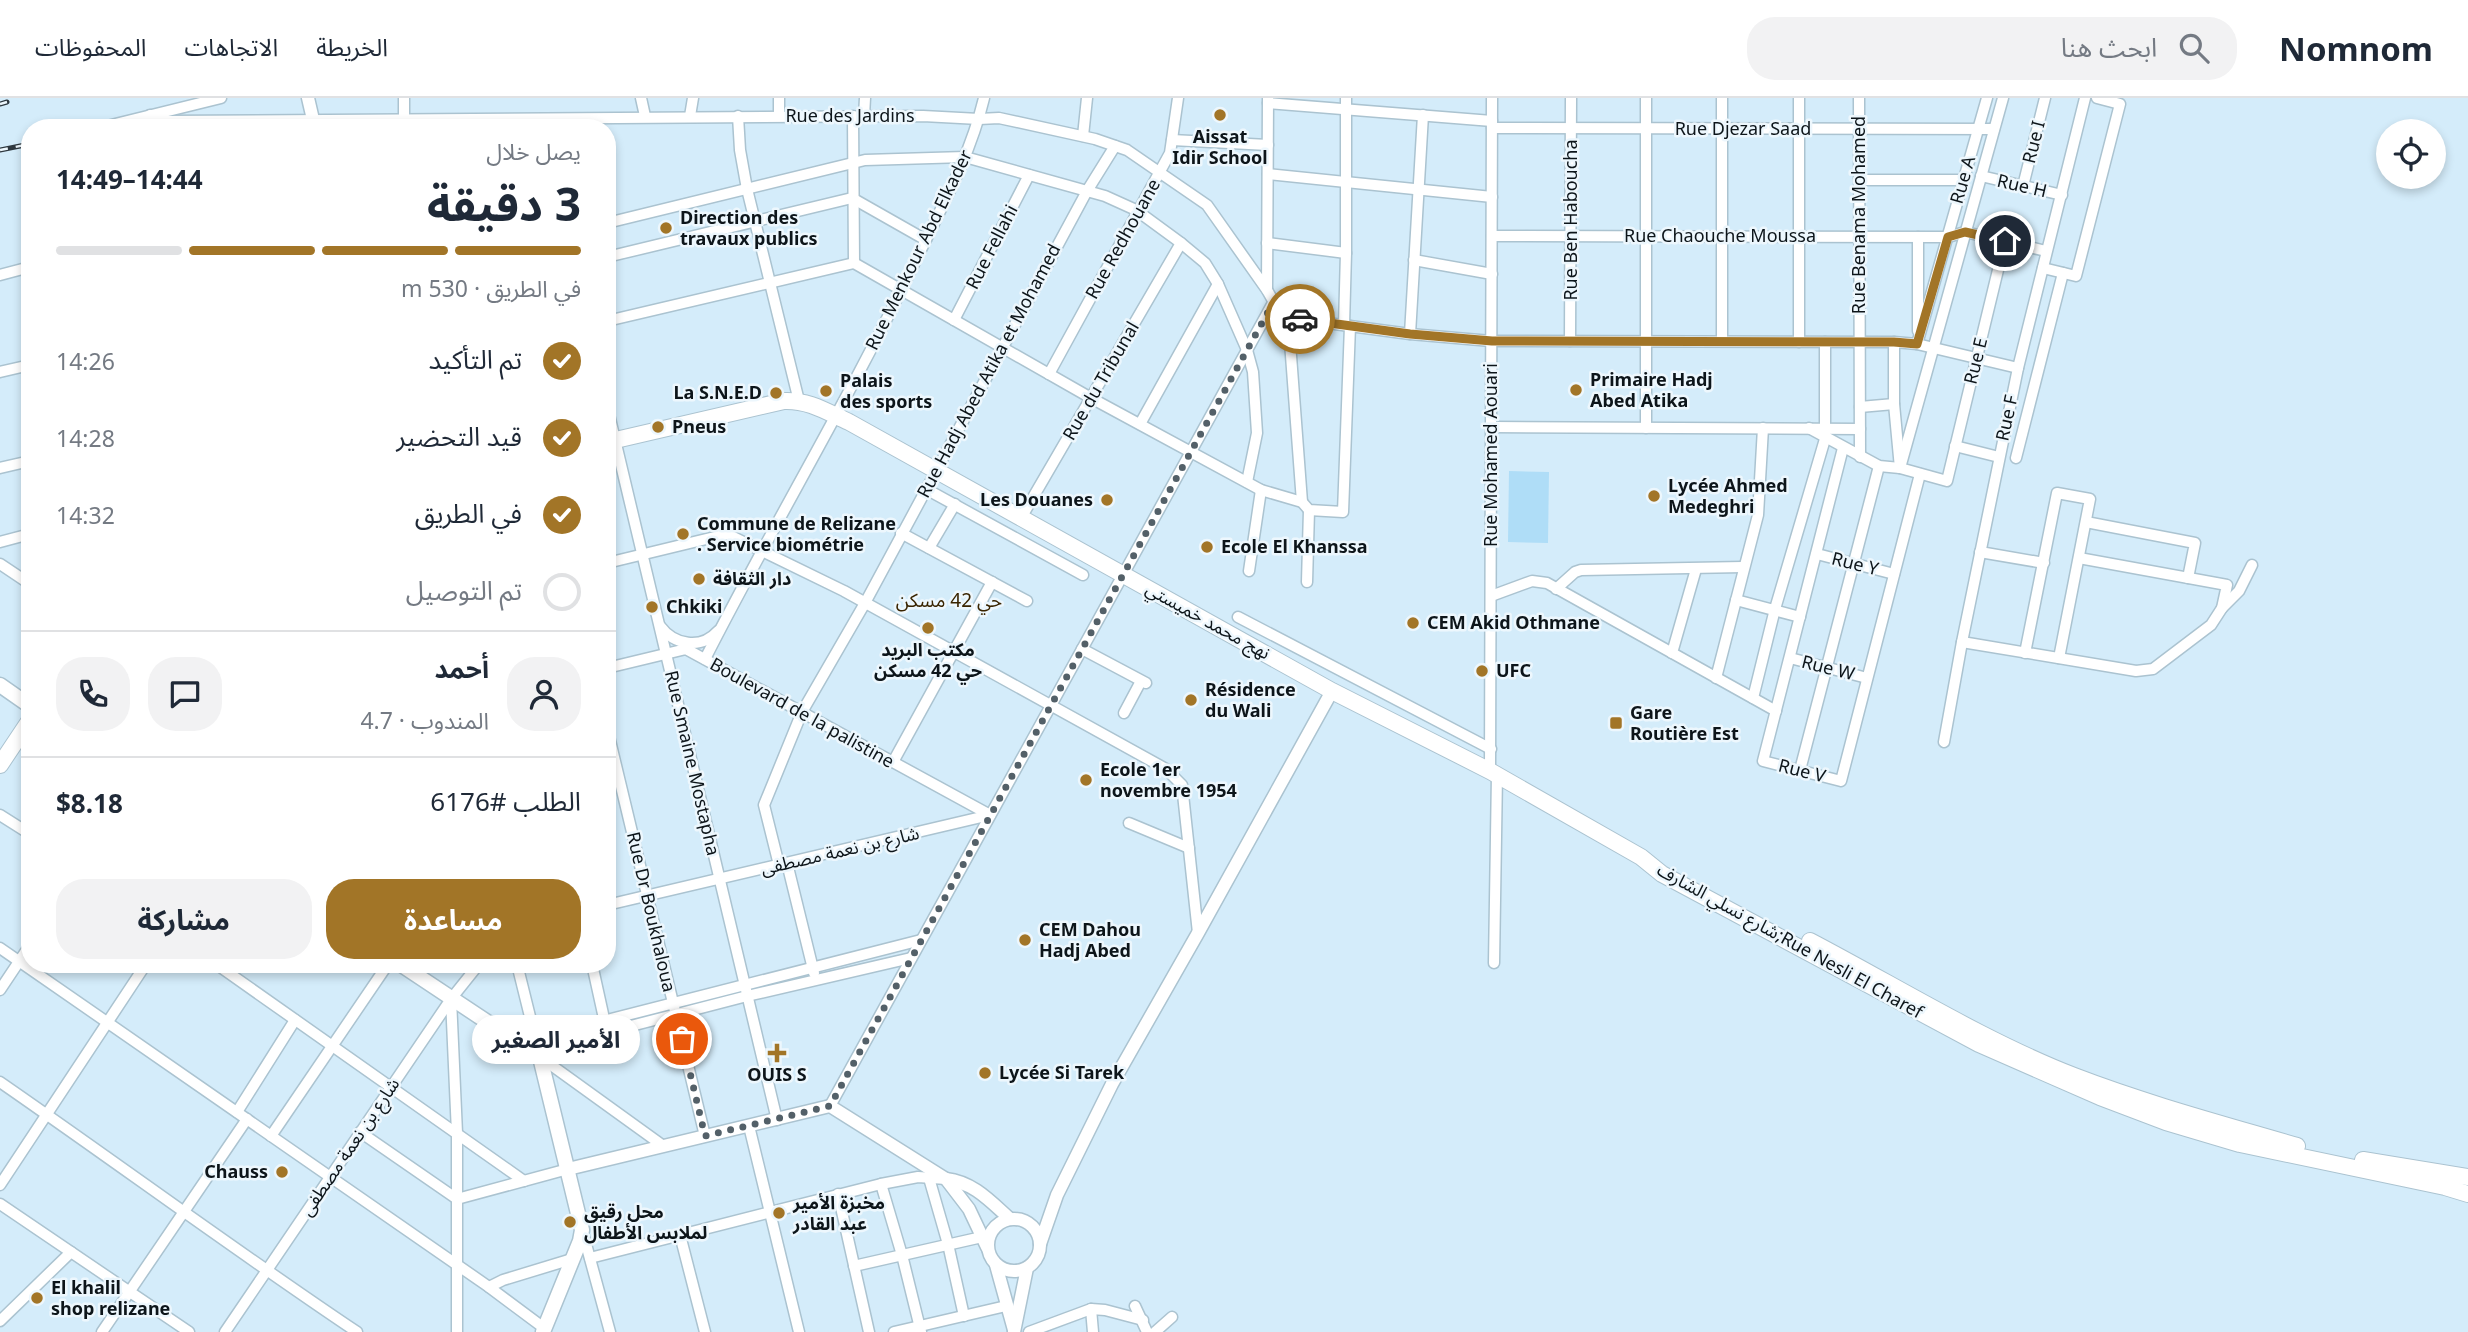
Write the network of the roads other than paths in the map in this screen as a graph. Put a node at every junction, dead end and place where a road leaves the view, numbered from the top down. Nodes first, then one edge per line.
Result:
1 (221, 98) edge
2 (308, 98) edge
3 (404, 98) edge
4 (641, 98) edge
5 (693, 98) edge
6 (779, 98) edge
7 (865, 98) edge
8 (984, 98) edge
9 (1087, 98) edge
10 (1178, 98) edge
11 (1492, 98) edge
12 (1571, 98) edge
13 (1646, 98) edge
14 (1722, 98) edge
15 (1799, 98) edge
16 (1859, 98) edge
17 (1987, 98) edge
18 (2003, 98) edge
19 (2045, 98) edge
20 (2085, 98) edge
21 (2097, 98) edge
22 (1268, 100) edge
23 (1346, 104) edge
24 (150, 115) junction
25 (690, 116) junction
26 (738, 116) junction
27 (779, 116) junction
28 (858, 116) junction
29 (1423, 116) junction
30 (645, 117) junction
31 (404, 118) junction
32 (134, 119) edge
33 (158, 119) edge
34 (313, 119) edge
35 (386, 119) edge
36 (416, 119) edge
37 (610, 119) edge
38 (979, 119) junction
39 (1492, 125) junction
40 (1571, 128) junction
41 (1646, 129) junction
42 (1722, 129) junction
43 (1799, 129) junction
44 (1859, 129) junction
45 (1978, 130) junction
46 (1994, 130) junction
47 (1083, 136) junction
48 (1172, 140) junction
49 (1268, 145) junction
50 (1115, 146) junction
51 (965, 157) junction
52 (853, 163) junction
53 (1160, 173) junction
54 (1268, 174) junction
55 (1029, 175) junction
56 (1963, 179) junction
57 (1980, 179) junction
58 (1859, 180) junction
59 (1346, 181) junction
60 (2023, 186) junction
61 (747, 189) junction
62 (1418, 189) junction
63 (1087, 191) junction
64 (2063, 195) junction
65 (1492, 197) junction
66 (852, 198) junction
67 (1136, 210) junction
68 (616, 220) edge
69 (755, 221) junction
70 (1965, 232) junction
71 (1492, 236) junction
72 (1571, 236) junction
73 (1646, 236) junction
74 (1722, 236) junction
75 (1799, 236) junction
76 (1859, 237) junction
77 (1918, 237) junction
78 (1948, 237) junction
79 (926, 240) junction
80 (2005, 241) junction
81 (1181, 243) junction
82 (1267, 243) junction
83 (2046, 251) junction
84 (1346, 253) junction
85 (616, 255) edge
86 (1414, 260) junction
87 (855, 262) junction
88 (2043, 268) junction
89 (21, 269) edge
90 (2063, 273) junction
91 (1492, 274) junction
92 (0, 275) edge
93 (769, 283) junction
94 (1218, 284) junction
95 (902, 289) junction
96 (1267, 290) junction
97 (1273, 303) junction
98 (1282, 317) junction
99 (616, 319) edge
100 (954, 320) junction
101 (1347, 326) junction
102 (1410, 334) junction
103 (1492, 341) junction
104 (1570, 341) junction
105 (1646, 341) junction
106 (1722, 341) junction
107 (1799, 342) junction
108 (1825, 342) junction
109 (1860, 342) junction
110 (1894, 342) junction
111 (1917, 344) junction
112 (1001, 347) junction
113 (1933, 348) junction
114 (1247, 350) junction
115 (1977, 358) junction
116 (21, 367) edge
117 (2018, 368) junction
118 (0, 372) edge
119 (1049, 374) junction
120 (1091, 398) junction
121 (799, 401) junction
122 (1894, 404) junction
123 (1860, 407) junction
124 (837, 416) junction
125 (1140, 424) junction
126 (1492, 427) junction
127 (1646, 428) junction
128 (1763, 428) junction
129 (1860, 429) junction
130 (1825, 434) junction
131 (616, 440) edge
132 (1955, 446) junction
133 (1843, 448) junction
134 (1191, 452) junction
135 (1860, 457) junction
136 (1999, 457) junction
137 (2016, 458) dead end
138 (616, 459) edge
139 (21, 463) edge
140 (1879, 466) junction
141 (0, 468) edge
142 (1900, 468) junction
143 (936, 471) junction
144 (1920, 474) junction
145 (1247, 482) junction
146 (926, 489) junction
147 (1261, 490) junction
148 (955, 504) junction
149 (1306, 506) junction
150 (1021, 518) junction
151 (2086, 522) junction
152 (901, 533) junction
153 (21, 536) edge
154 (0, 542) edge
155 (929, 548) junction
156 (764, 551) junction
157 (1980, 552) junction
158 (1816, 554) junction
159 (643, 555) junction
160 (2079, 558) junction
161 (616, 561) edge
162 (2044, 563) junction
163 (0, 564) edge
164 (1854, 564) junction
165 (2252, 565) dead end
166 (1743, 567) junction
167 (1696, 569) junction
168 (1250, 571) dead end
169 (1123, 574) junction
170 (1894, 574) junction
171 (1083, 575) dead end
172 (21, 578) edge
173 (2188, 578) junction
174 (992, 582) junction
175 (1307, 582) dead end
176 (1556, 589) junction
177 (1491, 596) junction
178 (1736, 600) junction
179 (1027, 601) dead end
180 (865, 603) junction
181 (2222, 608) junction
182 (1775, 610) junction
183 (1238, 617) dead end
184 (1800, 617) junction
185 (659, 624) junction
186 (722, 626) junction
187 (1962, 642) junction
188 (1082, 649) junction
189 (956, 652) junction
190 (1672, 653) junction
191 (2025, 653) junction
192 (666, 654) junction
193 (1790, 658) junction
194 (2059, 658) junction
195 (705, 659) junction
196 (616, 666) edge
197 (1827, 668) junction
198 (1716, 678) junction
199 (1867, 678) junction
200 (0, 685) edge
201 (1332, 691) junction
202 (1753, 698) junction
203 (21, 700) edge
204 (1051, 705) junction
205 (1776, 711) junction
206 (802, 712) junction
207 (1124, 713) dead end
208 (21, 734) edge
209 (1944, 742) dead end
210 (1490, 749) junction
211 (893, 762) junction
212 (0, 765) edge
213 (616, 766) edge
214 (1800, 770) junction
215 (1493, 773) junction
216 (0, 815) edge
217 (990, 815) junction
218 (1129, 823) dead end
219 (21, 828) edge
220 (1189, 848) junction
221 (1641, 857) junction
222 (783, 864) junction
223 (720, 879) junction
224 (647, 896) junction
225 (616, 903) edge
226 (1198, 933) junction
227 (921, 940) junction
228 (0, 948) edge
229 (21, 958) edge
230 (911, 958) junction
231 (19, 961) junction
232 (1494, 963) dead end
233 (813, 967) junction
234 (36, 973) edge
235 (140, 973) edge
236 (229, 973) edge
237 (382, 973) edge
238 (413, 973) edge
239 (472, 973) edge
240 (519, 973) edge
241 (594, 973) edge
242 (816, 981) junction
243 (744, 984) junction
244 (0, 990) edge
245 (747, 996) junction
246 (451, 999) junction
247 (673, 1002) junction
248 (676, 1014) junction
249 (604, 1019) junction
250 (295, 1020) junction
251 (108, 1023) junction
252 (607, 1032) junction
253 (535, 1037) junction
254 (517, 1043) junction
255 (332, 1047) junction
256 (539, 1053) junction
257 (0, 1082) edge
258 (391, 1086) junction
259 (830, 1106) junction
260 (237, 1112) junction
261 (47, 1115) junction
262 (247, 1119) junction
263 (777, 1120) junction
264 (749, 1126) junction
265 (360, 1132) junction
266 (457, 1133) junction
267 (271, 1136) junction
268 (705, 1136) junction
269 (662, 1145) junction
270 (568, 1169) junction
271 (330, 1177) junction
272 (2468, 1177) edge
273 (929, 1178) junction
274 (946, 1179) junction
275 (524, 1181) junction
276 (881, 1184) junction
277 (0, 1185) edge
278 (838, 1194) junction
279 (2468, 1194) edge
280 (1057, 1195) junction
281 (457, 1199) junction
282 (0, 1204) edge
283 (184, 1212) junction
284 (770, 1212) junction
285 (1010, 1219) junction
286 (1030, 1224) junction
287 (582, 1230) junction
288 (680, 1235) junction
289 (985, 1242) junction
290 (948, 1244) junction
291 (1040, 1244) junction
292 (71, 1252) junction
293 (902, 1255) junction
294 (590, 1258) junction
295 (572, 1259) junction
296 (456, 1264) junction
297 (996, 1265) junction
298 (855, 1266) junction
299 (1027, 1268) junction
300 (266, 1271) junction
301 (489, 1287) junction
302 (129, 1291) junction
303 (1006, 1306) junction
304 (1135, 1306) dead end
305 (1091, 1309) junction
306 (964, 1316) junction
307 (1172, 1317) dead end
308 (1143, 1320) junction
309 (0, 1321) edge
310 (920, 1329) edge
311 (544, 1330) edge
312 (1014, 1331) edge
313 (102, 1332) edge
314 (190, 1332) edge
315 (225, 1332) edge
316 (357, 1332) edge
317 (457, 1332) edge
318 (610, 1332) edge
319 (705, 1332) edge
320 (799, 1332) edge
321 (869, 1332) edge
322 (894, 1332) edge
323 (1029, 1332) edge
324 (1093, 1332) edge
325 (1147, 1332) edge
326 (1156, 1332) edge

1 - 24 street
2 - 34 street
3 - 31 street
4 - 30 street
5 - 25 street
6 - 27 street
7 - 28 street
8 - 38 street, Rue Menkour Abd Elkader
9 - 47 street
10 - 48 street, Rue Redhouane
11 - 39 street, Rue Mohamed Aouari
12 - 40 street, Rue Ben Haboucha
13 - 41 street
14 - 42 street
15 - 43 street
16 - 44 street, Rue Benama Mohamed
17 - 45 street, Rue A
18 - 46 street
19 - 60 street, Rue I
20 - 64 street, Rue F
21 - 90 street
22 - 23 street, Rue Djezar Saad
22 - 49 street
23 - 29 street, Rue Djezar Saad
23 - 59 street
24 - 32 street
24 - 33 street, Rue des Jardins
25 - 26 street, Rue des Jardins
25 - 30 street, Rue des Jardins
26 - 27 street, Rue des Jardins
26 - 61 street
27 - 28 street, Rue des Jardins
28 - 38 street, Rue des Jardins
28 - 52 street
29 - 39 street, Rue Djezar Saad
29 - 62 street
30 - 37 street, Rue des Jardins
31 - 35 street, Rue des Jardins
31 - 36 street, Rue des Jardins
38 - 47 street, Rue des Jardins
38 - 51 street, Rue Menkour Abd Elkader
39 - 40 street, Rue Djezar Saad
39 - 65 street, Rue Mohamed Aouari
40 - 41 street, Rue Djezar Saad
40 - 72 street, Rue Ben Haboucha
41 - 42 street, Rue Djezar Saad
41 - 73 street
42 - 43 street, Rue Djezar Saad
42 - 74 street
43 - 44 street, Rue Djezar Saad
43 - 75 street
44 - 45 street, Rue Djezar Saad
44 - 58 street, Rue Benama Mohamed
45 - 46 street, Rue Djezar Saad
45 - 56 street, Rue A
46 - 57 street
47 - 50 street, Rue des Jardins
48 - 49 street
48 - 53 street, Rue Redhouane
49 - 54 street
50 - 53 street, Rue des Jardins
50 - 63 street, Rue Hadj Abed Atika et Mohamed
51 - 52 street
51 - 55 street
51 - 79 street, Rue Menkour Abd Elkader
52 - 61 street
52 - 66 street
53 - 67 street, Rue Redhouane
53 - 96 street, Rue des Jardins
54 - 59 street
54 - 82 street
55 - 63 street
55 - 100 street, Rue Fellahi
56 - 57 street, Rue H
56 - 58 street, Rue H
56 - 78 street, Rue A
57 - 60 street, Rue H
57 - 70 street
58 - 76 street, Rue Benama Mohamed
59 - 62 street
59 - 84 street
60 - 64 street, Rue H
61 - 68 street
61 - 69 street
62 - 65 street
62 - 86 street
63 - 67 street
63 - 112 street, Rue Hadj Abed Atika et Mohamed
64 - 83 street, Rue F
65 - 71 street, Rue Mohamed Aouari
66 - 69 street
66 - 79 street
66 - 87 street
67 - 81 street
67 - 119 street, Rue Redhouane
69 - 85 street
69 - 93 street
70 - 78 street, Rue Chaouche Moussa
70 - 80 street
70 - 113 street
71 - 72 street, Rue Chaouche Moussa
71 - 91 street, Rue Mohamed Aouari
72 - 73 street, Rue Chaouche Moussa
72 - 104 street, Rue Ben Haboucha
73 - 74 street, Rue Chaouche Moussa
73 - 105 street
74 - 75 street, Rue Chaouche Moussa
74 - 106 street
75 - 76 street, Rue Chaouche Moussa
75 - 107 street
76 - 77 street, Rue Chaouche Moussa
76 - 109 street, Rue Benama Mohamed
77 - 78 street, Rue Chaouche Moussa
77 - 111 street
78 - 111 street, Rue A
79 - 95 street, Rue Menkour Abd Elkader
80 - 83 street
80 - 115 street, Rue E
81 - 94 street
81 - 120 street, Rue du Tribunal
82 - 84 street
82 - 96 street
83 - 88 street, Rue F
84 - 101 street
86 - 91 street
86 - 102 street
87 - 93 street
87 - 95 street
88 - 90 street
88 - 117 street, Rue F
89 - 92 street
90 - 137 street
91 - 103 street, Rue Mohamed Aouari
93 - 99 street
93 - 121 street
94 - 114 street
94 - 125 street
95 - 100 street
95 - 124 street, Rue Menkour Abd Elkader
96 - 97 street, Rue des Jardins
97 - 98 street, Rue des Jardins
97 - 114 street
98 - 101 street
98 - 149 street, Rue des Jardins
100 - 112 street
101 - 102 street
101 - 149 street
102 - 103 street
103 - 104 street
103 - 126 street, Rue Mohamed Aouari
104 - 105 street
105 - 106 street
105 - 127 street
106 - 107 street
107 - 108 street
108 - 109 street
108 - 130 street
109 - 110 street
109 - 123 street, Rue Benama Mohamed
110 - 111 street
110 - 122 street
111 - 113 street
112 - 119 street
112 - 143 street, Rue Hadj Abed Atika et Mohamed
113 - 115 street
113 - 142 street
114 - 134 street
114 - 145 street
115 - 117 street
115 - 132 street, Rue E
116 - 118 street
117 - 136 street, Rue F
119 - 120 street
120 - 125 street
120 - 150 street, Rue du Tribunal
121 - 124 main road, نهج محمد خميستي
121 - 131 main road, نهج محمد خميستي
122 - 123 street
122 - 142 street
123 - 129 street, Rue Benama Mohamed
124 - 143 main road, نهج محمد خميستي
124 - 156 street, Rue Menkour Abd Elkader
125 - 134 street
126 - 127 street
126 - 177 street, Rue Mohamed Aouari
127 - 128 street
128 - 130 street
128 - 166 street
129 - 130 street
129 - 135 street, Rue Benama Mohamed
130 - 133 street
130 - 182 street
132 - 136 street
132 - 144 street, Rue E
133 - 135 street
133 - 158 street
134 - 145 street
134 - 169 street
135 - 140 street
136 - 157 street, Rue F
138 - 159 street, Rue Smaine Mostapha
139 - 141 street
140 - 142 street
140 - 164 street
142 - 144 street
143 - 146 street, Rue Hadj Abed Atika et Mohamed
143 - 150 main road, نهج محمد خميستي
144 - 170 street
145 - 147 street
146 - 148 street
146 - 152 street, Rue Hadj Abed Atika et Mohamed
147 - 149 street
147 - 168 street
148 - 155 street
148 - 171 street
149 - 175 street, Rue des Jardins
150 - 169 main road, نهج محمد خميستي
151 - 160 street
151 - 162 street
151 - 173 street
152 - 155 street
152 - 180 street, Rue Hadj Abed Atika et Mohamed
153 - 154 street
155 - 174 street
156 - 159 street
156 - 180 street
156 - 186 street, Rue Menkour Abd Elkader
157 - 162 street
157 - 187 street, Rue F
158 - 164 street, Rue Y
158 - 184 street
159 - 161 street
159 - 185 street, Rue Smaine Mostapha
160 - 173 street
160 - 194 street
162 - 191 street
163 - 172 street
164 - 170 street, Rue Y
164 - 197 street
165 - 181 street
166 - 167 street
166 - 178 street
167 - 176 street
167 - 190 street
169 - 188 street
169 - 201 main road, نهج محمد خميستي
170 - 199 street
173 - 181 street
174 - 179 street
174 - 189 street
176 - 177 street
176 - 190 street
177 - 210 street, Rue Mohamed Aouari
178 - 182 street
178 - 198 street
180 - 189 street
180 - 206 street, Rue Hadj Abed Atika et Mohamed
181 - 194 street
182 - 184 street
182 - 202 street
183 - 210 street
184 - 193 street
185 - 186 street
185 - 192 street, Rue Smaine Mostapha
186 - 195 street, Rue Menkour Abd Elkader
187 - 191 street
187 - 209 street, Rue F
188 - 204 street
188 - 207 street
189 - 204 street
189 - 211 street
190 - 198 street
191 - 194 street
192 - 195 street, Boulevard de la palistine
192 - 196 street, Boulevard de la palistine
192 - 223 street, Rue Smaine Mostapha
193 - 197 street, Rue W
193 - 205 street
195 - 206 street, Boulevard de la palistine
197 - 199 street, Rue W
197 - 214 street
198 - 202 street
199 - 214 street, Rue V
200 - 203 main road
201 - 215 main road, نهج محمد خميستي
201 - 226 street
202 - 205 street
204 - 217 street
204 - 220 street
205 - 214 street, Rue V
206 - 211 street, Boulevard de la palistine
206 - 222 street, Rue Hadj Abed Atika et Mohamed
208 - 212 main road
210 - 215 street, Rue Mohamed Aouari
211 - 217 street, Boulevard de la palistine
213 - 224 street, Rue Dr Boukhaloua
215 - 221 main road, نهج محمد خميستي
215 - 232 street, Rue Mohamed Aouari
216 - 219 street
217 - 222 street, شارع بن نعمة مصطفى
217 - 227 street
218 - 220 street
220 - 226 street
221 - 272 main road, شارع نسلي الشارف;Rue Nesli El Charef
221 - 279 main road, شارع نسلي الشارف;Rue Nesli El Charef
222 - 223 street, شارع بن نعمة مصطفى
222 - 233 street, Rue Hadj Abed Atika et Mohamed
223 - 224 street, شارع بن نعمة مصطفى
223 - 243 street, Rue Smaine Mostapha
224 - 225 street, شارع بن نعمة مصطفى
224 - 247 street, Rue Dr Boukhaloua
226 - 280 street
227 - 230 street
227 - 233 street
228 - 231 street
229 - 231 street
230 - 242 street
230 - 259 street
231 - 244 street
233 - 242 street, Rue Hadj Abed Atika et Mohamed
233 - 243 street
234 - 251 street
235 - 251 street
236 - 250 street
237 - 255 street
238 - 246 main road
239 - 246 street, شارع بن نعمة مصطفى
240 - 253 street
241 - 249 street
242 - 245 street
243 - 245 street, Rue Smaine Mostapha
243 - 247 street
245 - 248 street
245 - 263 street, Rue Smaine Mostapha
246 - 254 main road
246 - 258 street, شارع بن نعمة مصطفى
246 - 266 street
247 - 248 street, Rue Dr Boukhaloua
247 - 249 street
248 - 252 street
248 - 268 street, Rue Dr Boukhaloua
249 - 252 street
249 - 253 street
250 - 255 street
250 - 260 street
251 - 260 street
251 - 261 street
252 - 256 street
253 - 254 street
253 - 256 street
254 - 256 main road
255 - 258 street
255 - 267 street
256 - 269 street
256 - 270 main road
257 - 261 street
258 - 265 street, شارع بن نعمة مصطفى
258 - 266 street
259 - 263 street
259 - 274 street
260 - 262 street
261 - 277 street
261 - 283 street
262 - 267 street
262 - 283 street
263 - 264 street
264 - 268 street
264 - 284 street
265 - 271 street, شارع بن نعمة مصطفى
265 - 281 street
266 - 275 street
266 - 281 street
267 - 271 street
268 - 269 street
269 - 270 street
270 - 275 street
270 - 287 main road
271 - 296 street
271 - 300 street, شارع بن نعمة مصطفى
273 - 274 street
273 - 276 street
273 - 290 street
274 - 285 street
274 - 289 street
275 - 281 street
276 - 278 street
276 - 293 street
278 - 284 street
278 - 298 street
280 - 286 street
280 - 291 street
281 - 296 street
282 - 292 street
283 - 300 street
283 - 302 street
284 - 288 street
284 - 320 street
285 - 286 street
285 - 289 street
286 - 291 street
287 - 294 street
287 - 295 main road
288 - 294 street
288 - 319 street
289 - 290 street
289 - 297 street
290 - 293 street
290 - 306 street
291 - 299 street
292 - 302 street
292 - 309 street
293 - 298 street
293 - 310 street
294 - 318 street
295 - 301 street
295 - 311 main road
296 - 301 street
296 - 317 street
297 - 299 street
297 - 303 street
298 - 321 street
299 - 312 street
300 - 315 street, شارع بن نعمة مصطفى
300 - 316 street
301 - 311 street
302 - 313 street
302 - 314 street
303 - 306 street
303 - 312 street
304 - 308 street
305 - 308 street
305 - 323 street
305 - 324 street
306 - 310 street
307 - 326 street
308 - 325 street
310 - 322 street

